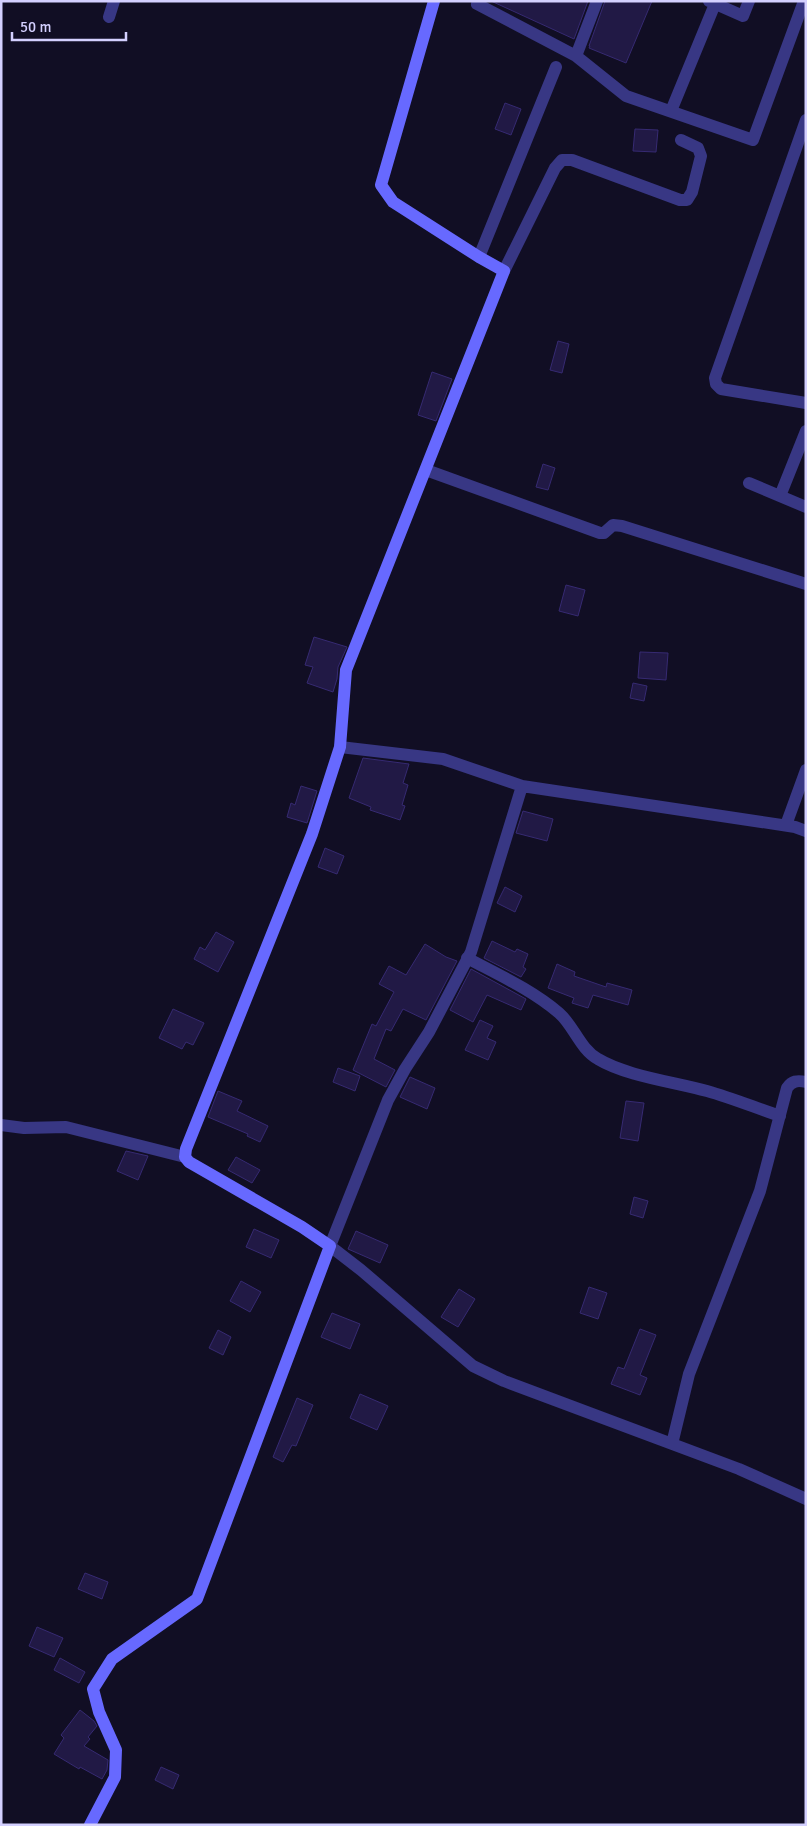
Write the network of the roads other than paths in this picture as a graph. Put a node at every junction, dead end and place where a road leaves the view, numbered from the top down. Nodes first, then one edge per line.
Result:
1 (114, 1) edge
2 (434, 1) edge
3 (478, 1) edge
4 (597, 1) edge
5 (749, 1) edge
6 (804, 1) edge
7 (712, 2) edge
8 (110, 17) dead end
9 (576, 56) junction
10 (556, 67) dead end
11 (670, 111) junction
12 (806, 120) edge
13 (681, 140) dead end
14 (479, 256) junction
15 (504, 271) junction
16 (806, 403) edge
17 (806, 431) edge
18 (426, 470) junction
19 (749, 483) dead end
20 (780, 496) junction
21 (806, 507) edge
22 (806, 584) edge
23 (340, 747) junction
24 (806, 770) edge
25 (522, 786) junction
26 (786, 826) junction
27 (806, 831) edge
28 (468, 958) junction
29 (806, 1082) edge
30 (780, 1116) junction
31 (1, 1125) edge
32 (185, 1157) junction
33 (330, 1246) junction
34 (672, 1444) junction
35 (806, 1499) edge
36 (90, 1825) edge

1 - 8 street
2 - 14 street
3 - 9 street
4 - 9 street
5 - 7 street
6 - 11 street
7 - 11 street
9 - 11 street
10 - 14 street
12 - 16 street
13 - 15 street
14 - 15 street
15 - 18 street
17 - 20 street
18 - 22 street
18 - 23 street
19 - 20 street
20 - 21 street
23 - 25 street
23 - 32 street
24 - 26 street
25 - 26 street
25 - 28 street
26 - 27 street
28 - 30 street
28 - 33 street
29 - 30 street
30 - 34 street
31 - 32 street
32 - 33 street
33 - 34 street
33 - 36 street
34 - 35 street

